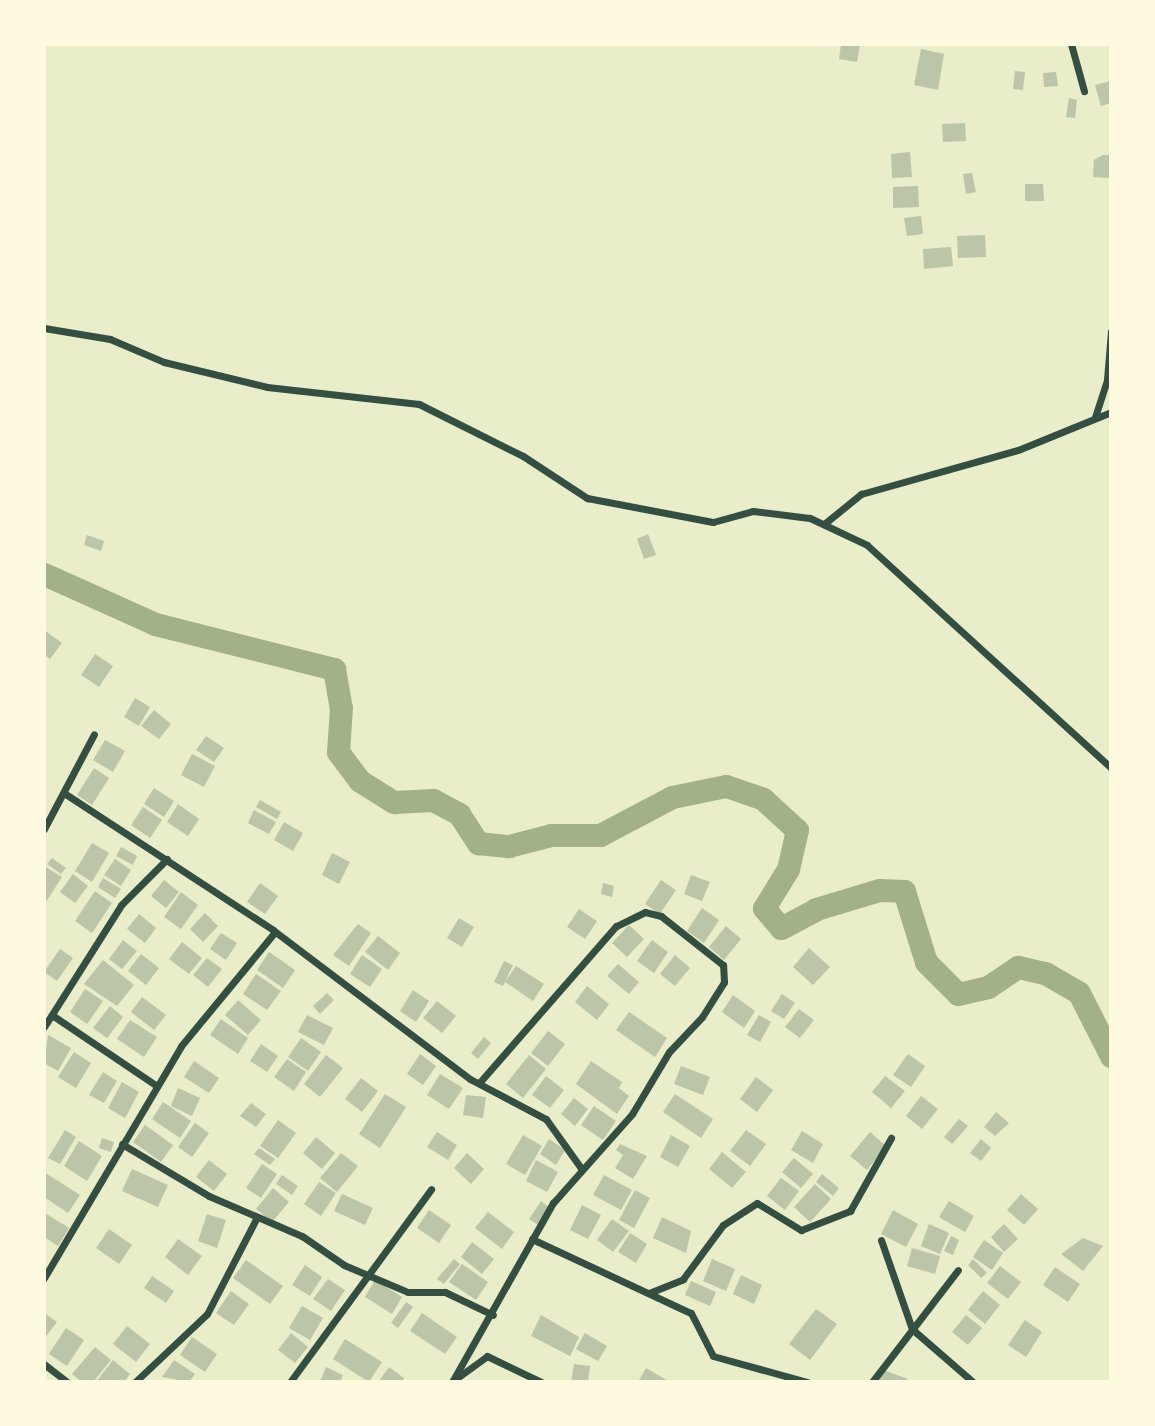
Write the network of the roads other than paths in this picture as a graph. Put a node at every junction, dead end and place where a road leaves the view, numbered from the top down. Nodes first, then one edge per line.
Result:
1 (1071, 44) edge
2 (1084, 91) dead end
3 (44, 328) edge
4 (1111, 331) edge
5 (1111, 412) edge
6 (1095, 416) junction
7 (824, 524) junction
8 (94, 734) dead end
9 (1111, 768) edge
10 (64, 793) junction
11 (44, 829) edge
12 (167, 859) junction
13 (274, 933) junction
14 (52, 1015) junction
15 (44, 1027) edge
16 (479, 1083) junction
17 (156, 1086) junction
18 (891, 1138) dead end
19 (122, 1144) junction
20 (581, 1168) junction
21 (431, 1189) dead end
22 (257, 1217) junction
23 (532, 1238) junction
24 (881, 1240) dead end
25 (958, 1270) dead end
26 (369, 1277) junction
27 (44, 1278) edge
28 (649, 1293) junction
29 (493, 1315) junction
30 (912, 1329) junction
31 (44, 1364) edge
32 (453, 1381) edge
33 (67, 1382) edge
34 (135, 1382) edge
35 (291, 1382) edge
36 (541, 1382) edge
37 (807, 1382) edge
38 (872, 1382) edge
39 (973, 1382) edge

1 - 2 street
3 - 7 street
4 - 6 street
5 - 6 street
6 - 7 street
7 - 9 street
8 - 10 street
10 - 11 street
10 - 12 street
12 - 13 street
12 - 14 street
13 - 16 street
13 - 17 street
14 - 15 street
14 - 17 street
16 - 20 street
16 - 20 street
17 - 19 street
18 - 28 street
19 - 22 street
19 - 27 street
20 - 23 street
21 - 26 street
22 - 26 street
22 - 34 street
23 - 28 street
23 - 29 street
24 - 30 street
25 - 30 street
26 - 29 street
26 - 35 street
28 - 37 street
29 - 32 street
30 - 38 street
30 - 39 street
31 - 33 street
32 - 36 street

